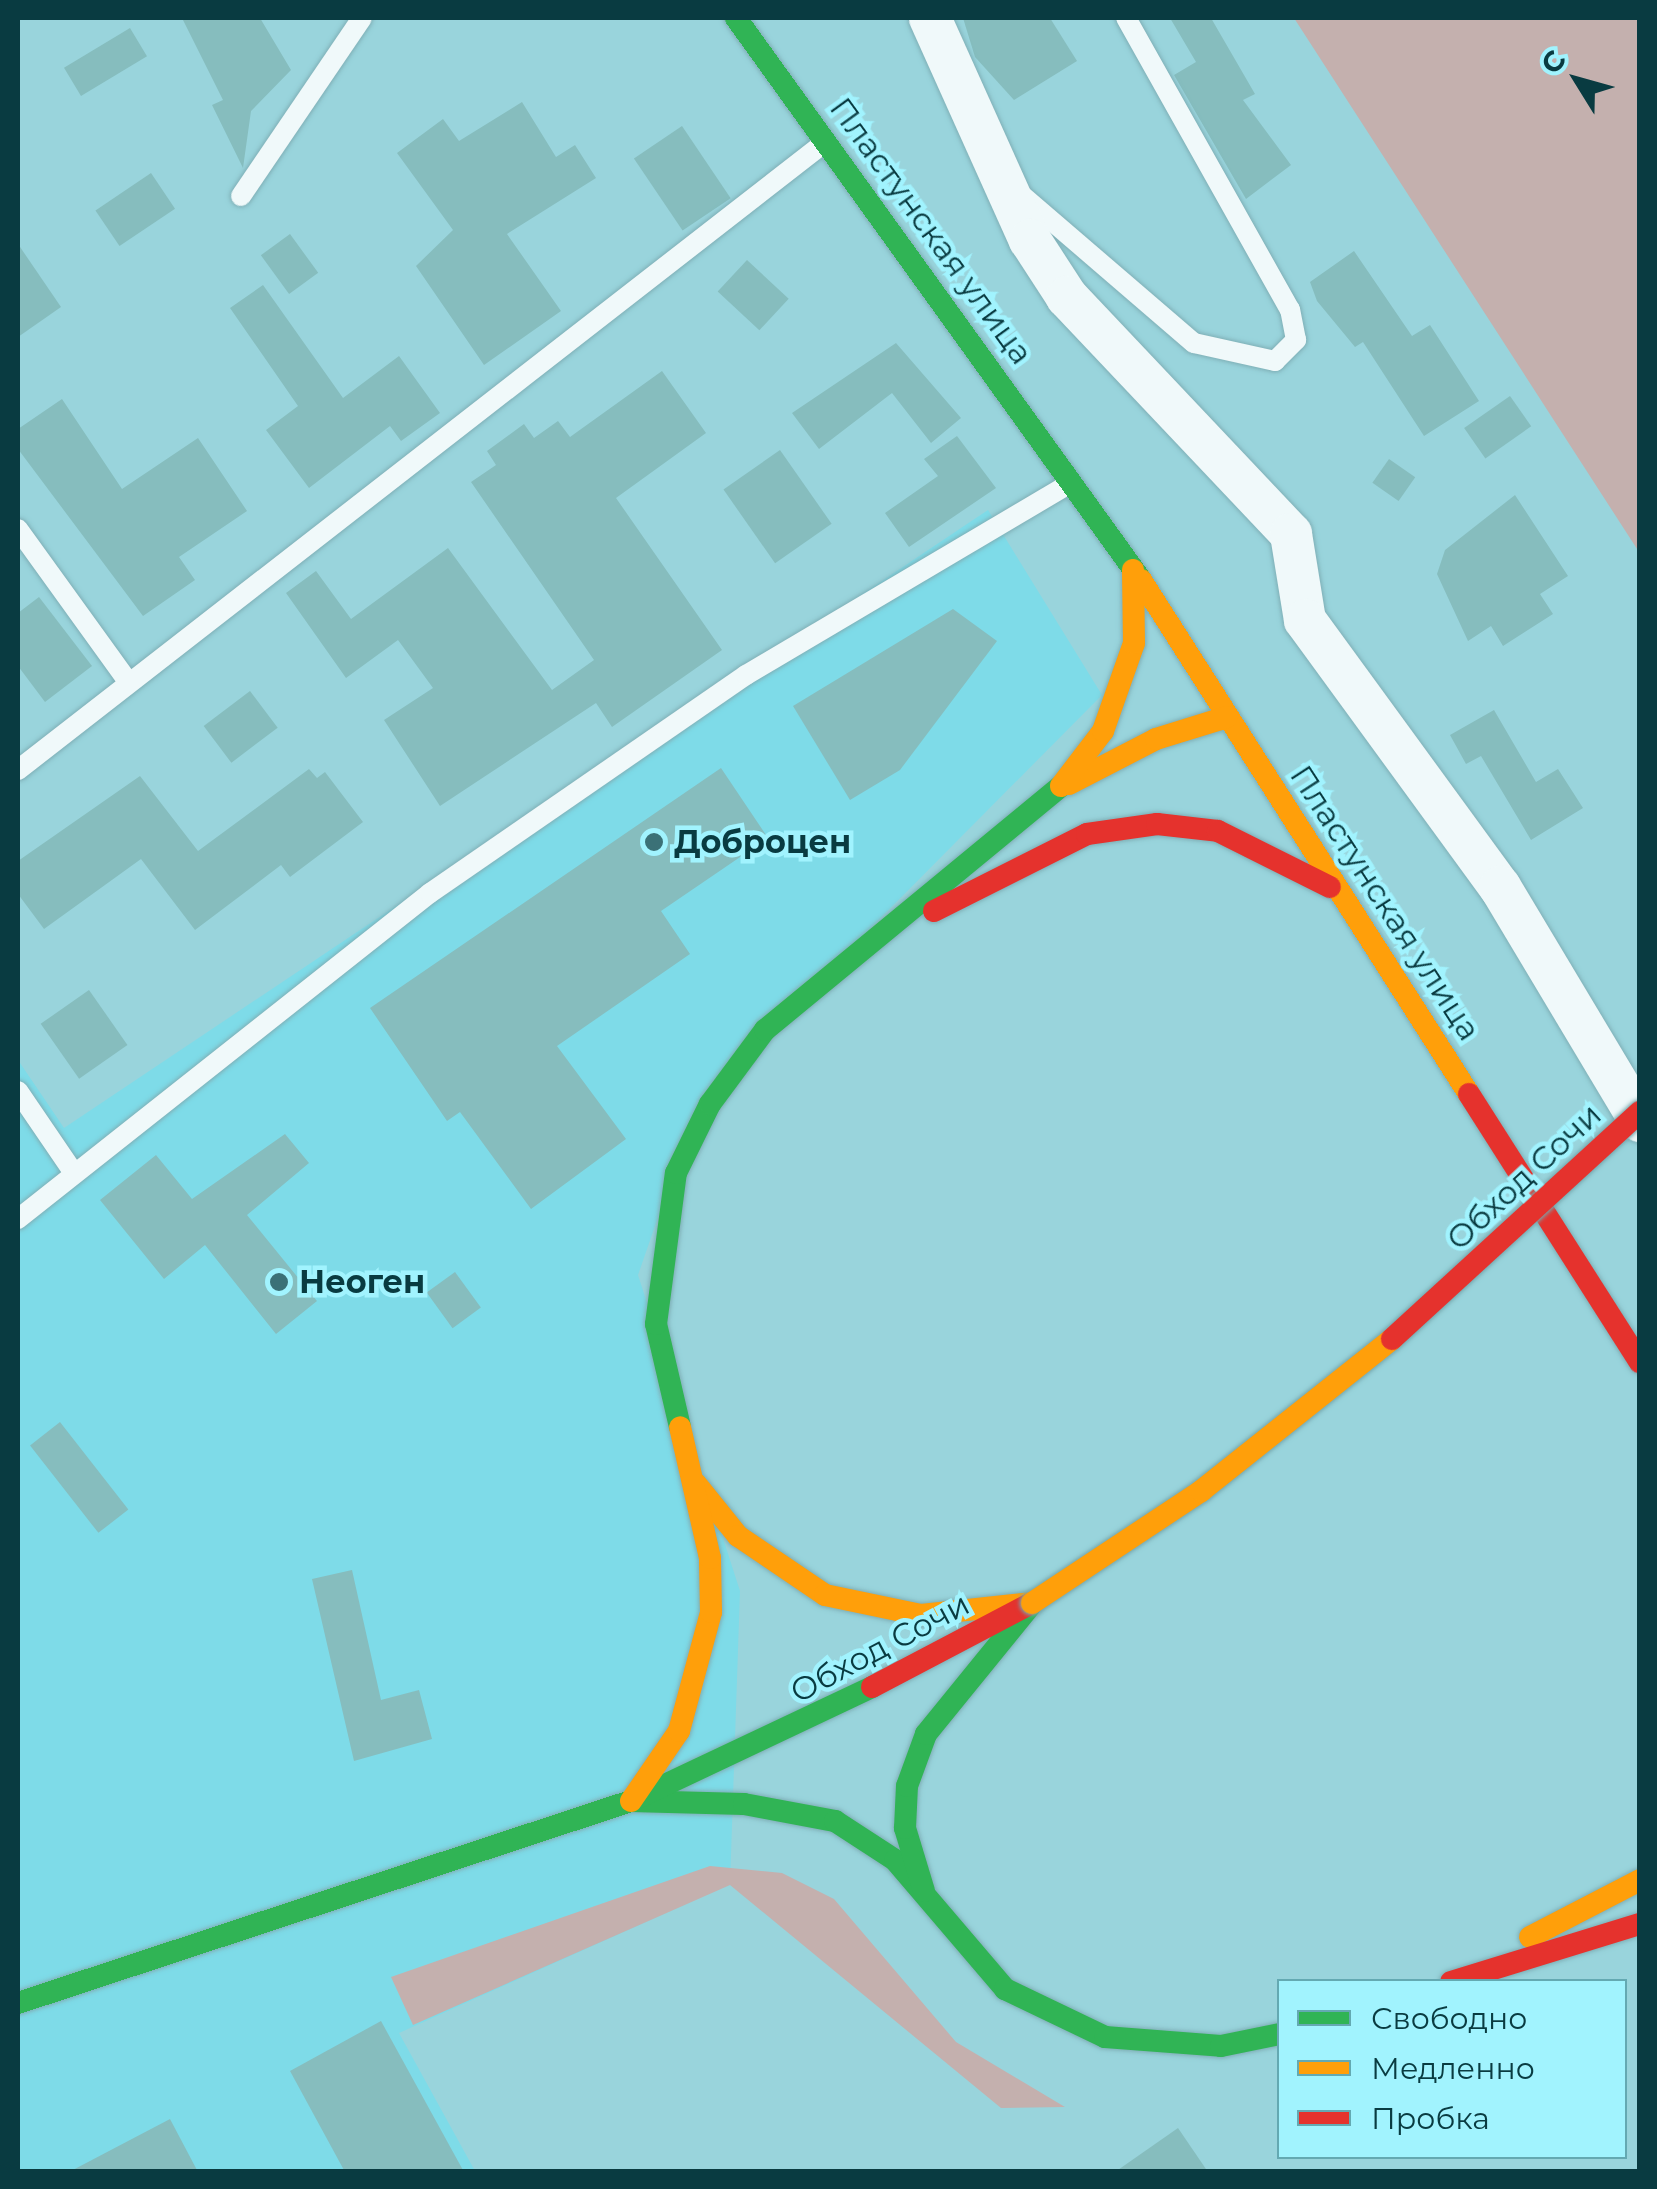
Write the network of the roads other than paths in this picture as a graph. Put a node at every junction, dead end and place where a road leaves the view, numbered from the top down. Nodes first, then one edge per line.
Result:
1 (362, 18) edge
2 (736, 18) edge
3 (930, 18) edge
4 (1126, 18) edge
5 (826, 141) junction
6 (1005, 177) junction
7 (242, 196) dead end
8 (1073, 482) junction
9 (18, 529) edge
10 (1132, 568) junction
11 (127, 680) junction
12 (1227, 717) junction
13 (1186, 754) dead end
14 (18, 770) edge
15 (1058, 790) junction
16 (1130, 801) dead end
17 (1088, 834) junction
18 (1342, 894) junction
19 (873, 940) junction
20 (18, 1091) edge
21 (1640, 1112) edge
22 (1640, 1121) edge
23 (74, 1173) junction
24 (18, 1219) edge
25 (1640, 1362) edge
26 (695, 1482) junction
27 (1032, 1603) junction
28 (631, 1801) junction
29 (1640, 1880) edge
30 (928, 1900) junction
31 (1640, 1924) edge
32 (1483, 1970) junction
33 (1459, 1979) edge
34 (18, 2003) edge
35 (1277, 2034) edge

1 - 7 lane
2 - 5 main road, Пластунская улица
3 - 6 street
4 - 6 lane
5 - 8 main road, Пластунская улица
5 - 11 lane
6 - 22 street
8 - 10 main road, Пластунская улица
8 - 23 lane
9 - 11 lane
10 - 12 main road, Пластунская улица
10 - 15 main road
11 - 14 lane
12 - 13 main road
12 - 15 main road
12 - 18 main road, Пластунская улица
15 - 19 main road
16 - 17 main road
17 - 18 main road
17 - 19 main road
18 - 25 main road, Пластунская улица
19 - 26 main road
20 - 23 lane
21 - 27 main road, Обход Сочи, bridge
23 - 24 lane
26 - 27 main road
26 - 28 main road
27 - 28 main road, Обход Сочи
27 - 30 main road
28 - 30 main road
28 - 34 main road, Обход Сочи
29 - 32 main road
30 - 35 main road
31 - 32 main road
32 - 33 main road

